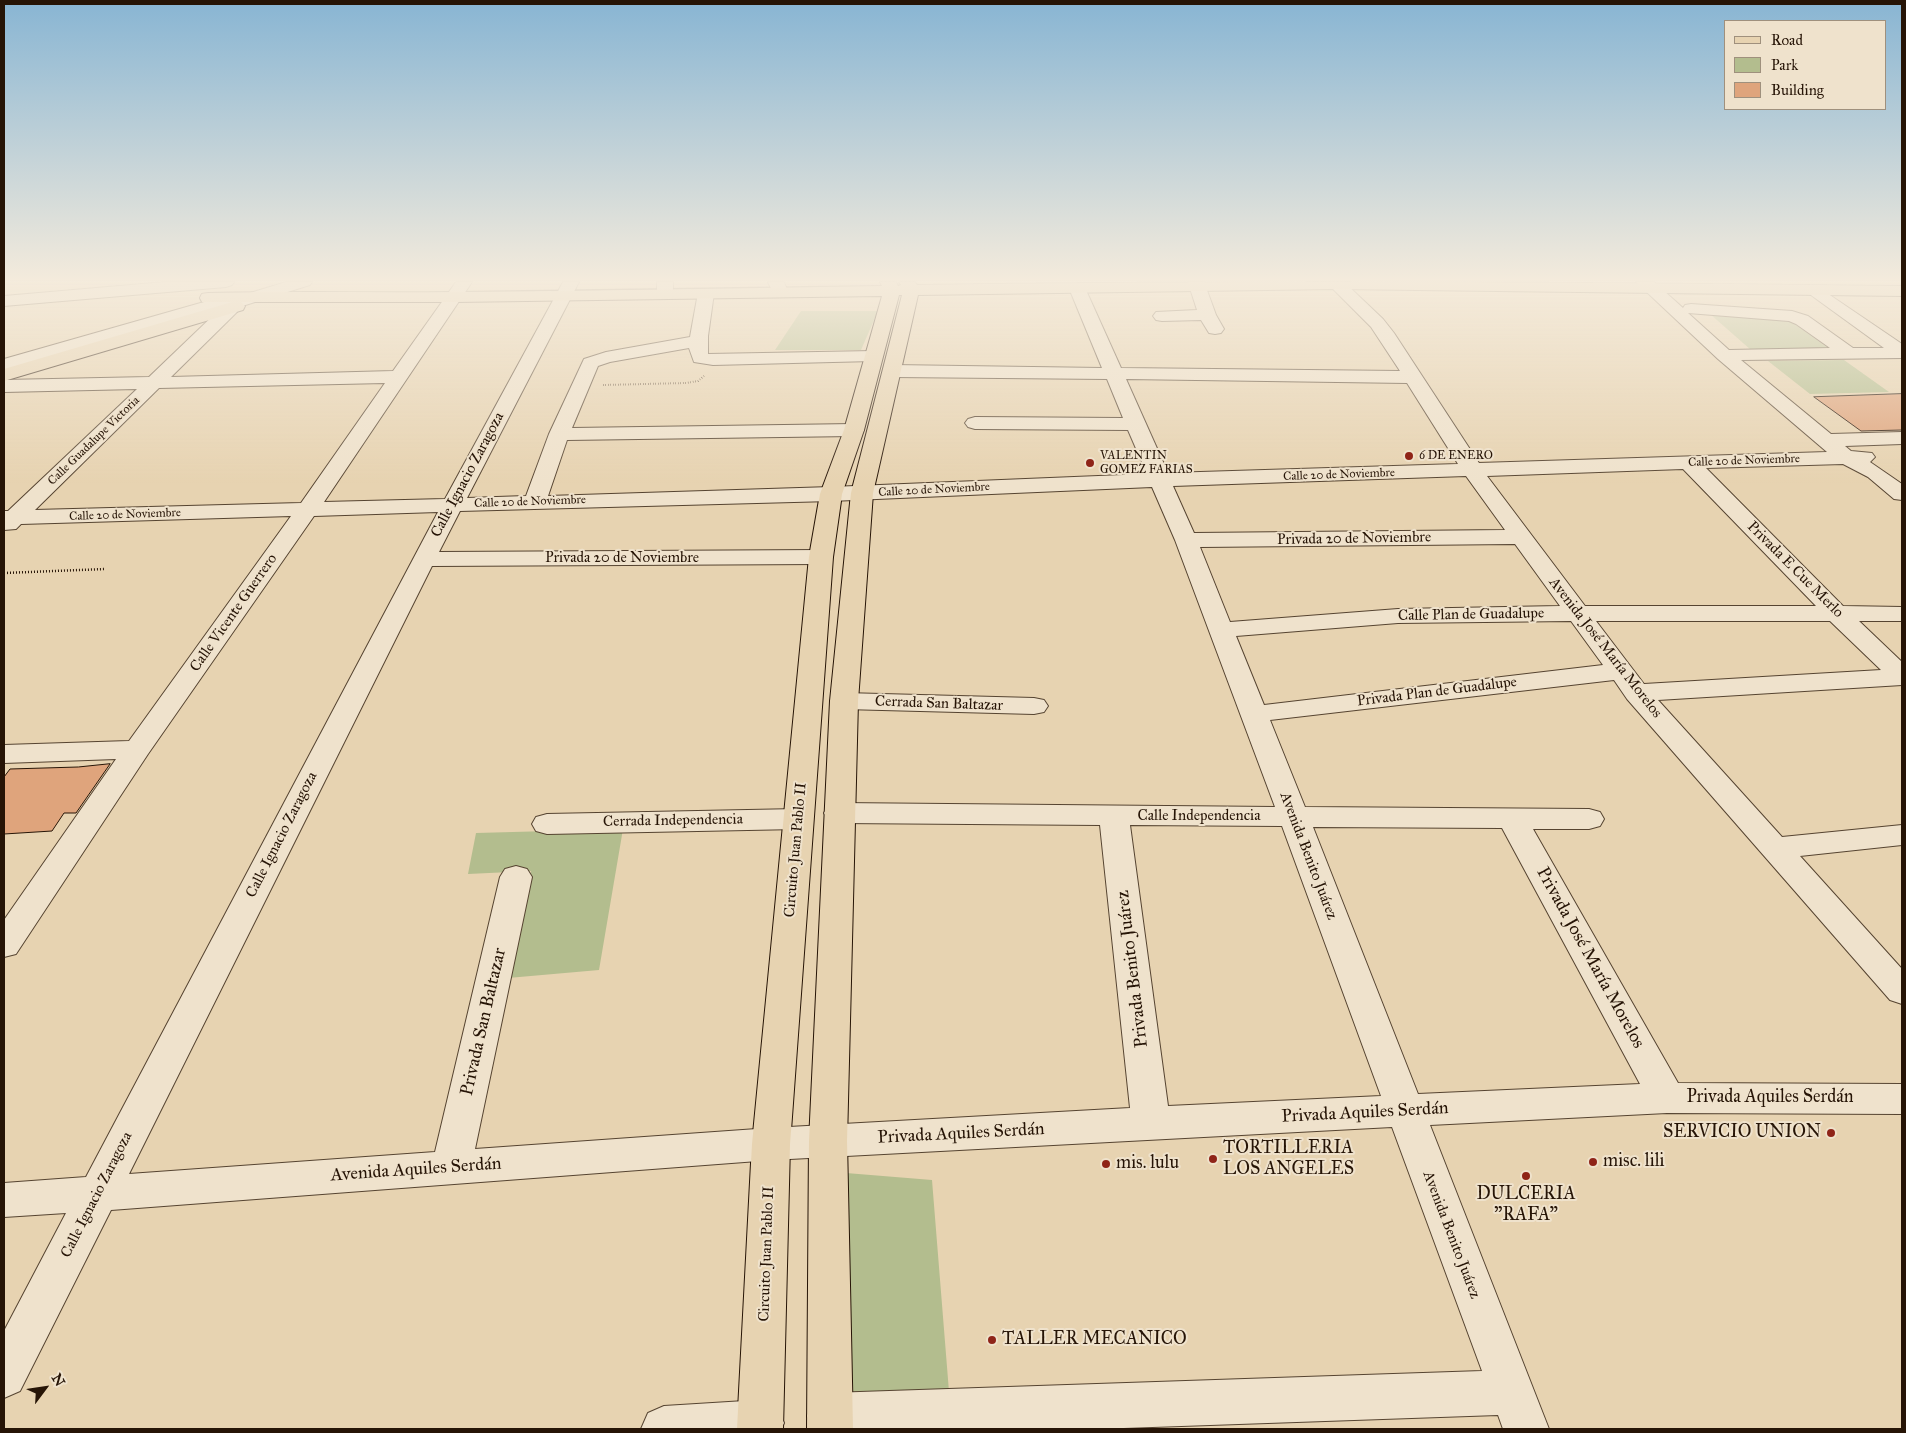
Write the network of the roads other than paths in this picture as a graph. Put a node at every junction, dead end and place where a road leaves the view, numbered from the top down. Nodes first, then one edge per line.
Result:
1 (37, 349) edge
2 (59, 349) edge
3 (73, 349) edge
4 (84, 349) edge
5 (184, 349) edge
6 (417, 349) edge
7 (535, 349) edge
8 (654, 349) edge
9 (698, 349) edge
10 (886, 349) edge
11 (1103, 349) edge
12 (1395, 349) edge
13 (1727, 349) edge
14 (1727, 349) edge
15 (1842, 349) edge
16 (1848, 353) junction
17 (1902, 353) edge
18 (1732, 354) junction
19 (4, 357) edge
20 (4, 364) edge
21 (883, 364) junction
22 (4, 370) edge
23 (1113, 373) junction
24 (4, 375) edge
25 (1414, 376) junction
26 (397, 377) junction
27 (153, 384) junction
28 (4, 386) edge
29 (975, 423) dead end
30 (1137, 424) junction
31 (854, 430) junction
32 (559, 434) junction
33 (1902, 438) edge
34 (1851, 454) junction
35 (1689, 463) junction
36 (1473, 471) junction
37 (1158, 480) junction
38 (862, 493) junction
39 (831, 494) junction
40 (1902, 494) edge
41 (536, 502) junction
42 (453, 504) junction
43 (308, 509) junction
44 (7, 522) edge
45 (1521, 537) junction
46 (1186, 540) junction
47 (821, 556) junction
48 (424, 559) junction
49 (1577, 613) junction
50 (1902, 614) edge
51 (1838, 615) junction
52 (1220, 630) junction
53 (1620, 671) junction
54 (1902, 676) edge
55 (1637, 693) junction
56 (844, 701) junction
57 (1034, 706) dead end
58 (1253, 714) junction
59 (137, 749) junction
60 (4, 754) edge
61 (839, 813) junction
62 (1293, 815) junction
63 (1114, 816) junction
64 (1512, 818) junction
65 (798, 819) junction
66 (1589, 819) dead end
67 (547, 824) dead end
68 (1902, 835) edge
69 (1775, 848) junction
70 (516, 877) dead end
71 (4, 945) edge
72 (1902, 991) edge
73 (1667, 1098) junction
74 (1902, 1099) edge
75 (1404, 1111) junction
76 (1151, 1123) junction
77 (828, 1141) junction
78 (771, 1144) junction
79 (451, 1168) junction
80 (98, 1194) junction
81 (4, 1200) edge
82 (4, 1376) edge
83 (1518, 1411) edge
84 (830, 1423) edge
85 (760, 1426) edge
86 (664, 1429) edge

1 - 19 main road
2 - 20 street
3 - 22 street
4 - 24 main road
5 - 27 street, Calle Guadalupe Victoria
6 - 26 street, Calle Vicente Guerrero
7 - 42 street, Calle Ignacio Zaragoza
8 - 32 street
9 - 21 street
10 - 21 main road, Circuito Juan Pablo II
11 - 23 street, Avenida Benito Juárez
12 - 25 street, Avenida José María Morelos
13 - 18 street
14 - 18 street
15 - 16 street
16 - 17 street
16 - 18 street
18 - 34 street
21 - 23 street
21 - 31 main road, Circuito Juan Pablo II
21 - 38 main road, Circuito Juan Pablo II
23 - 25 street
23 - 30 street, Avenida Benito Juárez
25 - 36 street, Avenida José María Morelos
26 - 27 street
26 - 43 street, Calle Vicente Guerrero
27 - 28 street
27 - 44 street, Calle Guadalupe Victoria
29 - 30 street
30 - 37 street, Avenida Benito Juárez
31 - 32 street
31 - 39 main road, Circuito Juan Pablo II
32 - 41 street
33 - 34 street, Calle 20 de Noviembre
34 - 35 street, Calle 20 de Noviembre
34 - 40 street
35 - 36 street, Calle 20 de Noviembre
35 - 51 street, Privada E Cue Merlo
36 - 37 street, Calle 20 de Noviembre
36 - 45 street, Avenida José María Morelos
37 - 38 street, Calle 20 de Noviembre
37 - 46 street, Avenida Benito Juárez
38 - 39 street, Calle 20 de Noviembre
38 - 56 main road, Circuito Juan Pablo II
39 - 41 street, Calle 20 de Noviembre
39 - 47 main road, Circuito Juan Pablo II
41 - 42 street, Calle 20 de Noviembre
42 - 43 street, Calle 20 de Noviembre
42 - 48 street, Calle Ignacio Zaragoza
43 - 44 street, Calle 20 de Noviembre
43 - 59 street, Calle Vicente Guerrero
45 - 46 street, Privada 20 de Noviembre
45 - 49 street, Avenida José María Morelos
46 - 52 street, Avenida Benito Juárez
47 - 48 street, Privada 20 de Noviembre
47 - 65 main road, Circuito Juan Pablo II
48 - 80 street, Calle Ignacio Zaragoza
49 - 51 street, Calle Plan de Guadalupe
49 - 52 street, Calle Plan de Guadalupe
49 - 53 street, Avenida José María Morelos
50 - 51 street, Calle Plan de Guadalupe
51 - 54 street, Privada E Cue Merlo
52 - 58 street, Avenida Benito Juárez
53 - 55 street, Avenida José María Morelos
53 - 58 street, Privada Plan de Guadalupe
54 - 55 street
55 - 69 street, Avenida José María Morelos
56 - 57 street, Cerrada San Baltazar
56 - 61 main road, Circuito Juan Pablo II
58 - 62 street, Avenida Benito Juárez
59 - 60 street
59 - 71 street, Calle Vicente Guerrero
61 - 63 street, Calle Independencia
61 - 77 main road, Circuito Juan Pablo II
62 - 63 street, Calle Independencia
62 - 64 street, Calle Independencia
62 - 75 street, Avenida Benito Juárez
63 - 76 street, Privada Benito Juárez
64 - 66 street, Calle Independencia
64 - 73 street, Privada José María Morelos
65 - 67 street, Cerrada Independencia
65 - 78 main road, Circuito Juan Pablo II
68 - 69 street
69 - 72 street, Avenida José María Morelos
70 - 79 street, Privada San Baltazar
73 - 74 street, Privada Aquiles Serdán
73 - 75 street, Privada Aquiles Serdán
75 - 76 street, Privada Aquiles Serdán
75 - 83 street, Avenida Benito Juárez
76 - 77 street, Privada Aquiles Serdán
77 - 78 street, Avenida Aquiles Serdán
77 - 84 main road, Circuito Juan Pablo II
78 - 79 street, Avenida Aquiles Serdán
78 - 85 main road, Circuito Juan Pablo II
79 - 80 street, Avenida Aquiles Serdán
80 - 81 street, Avenida Aquiles Serdán
80 - 82 street, Calle Ignacio Zaragoza
83 - 84 street
85 - 86 street

